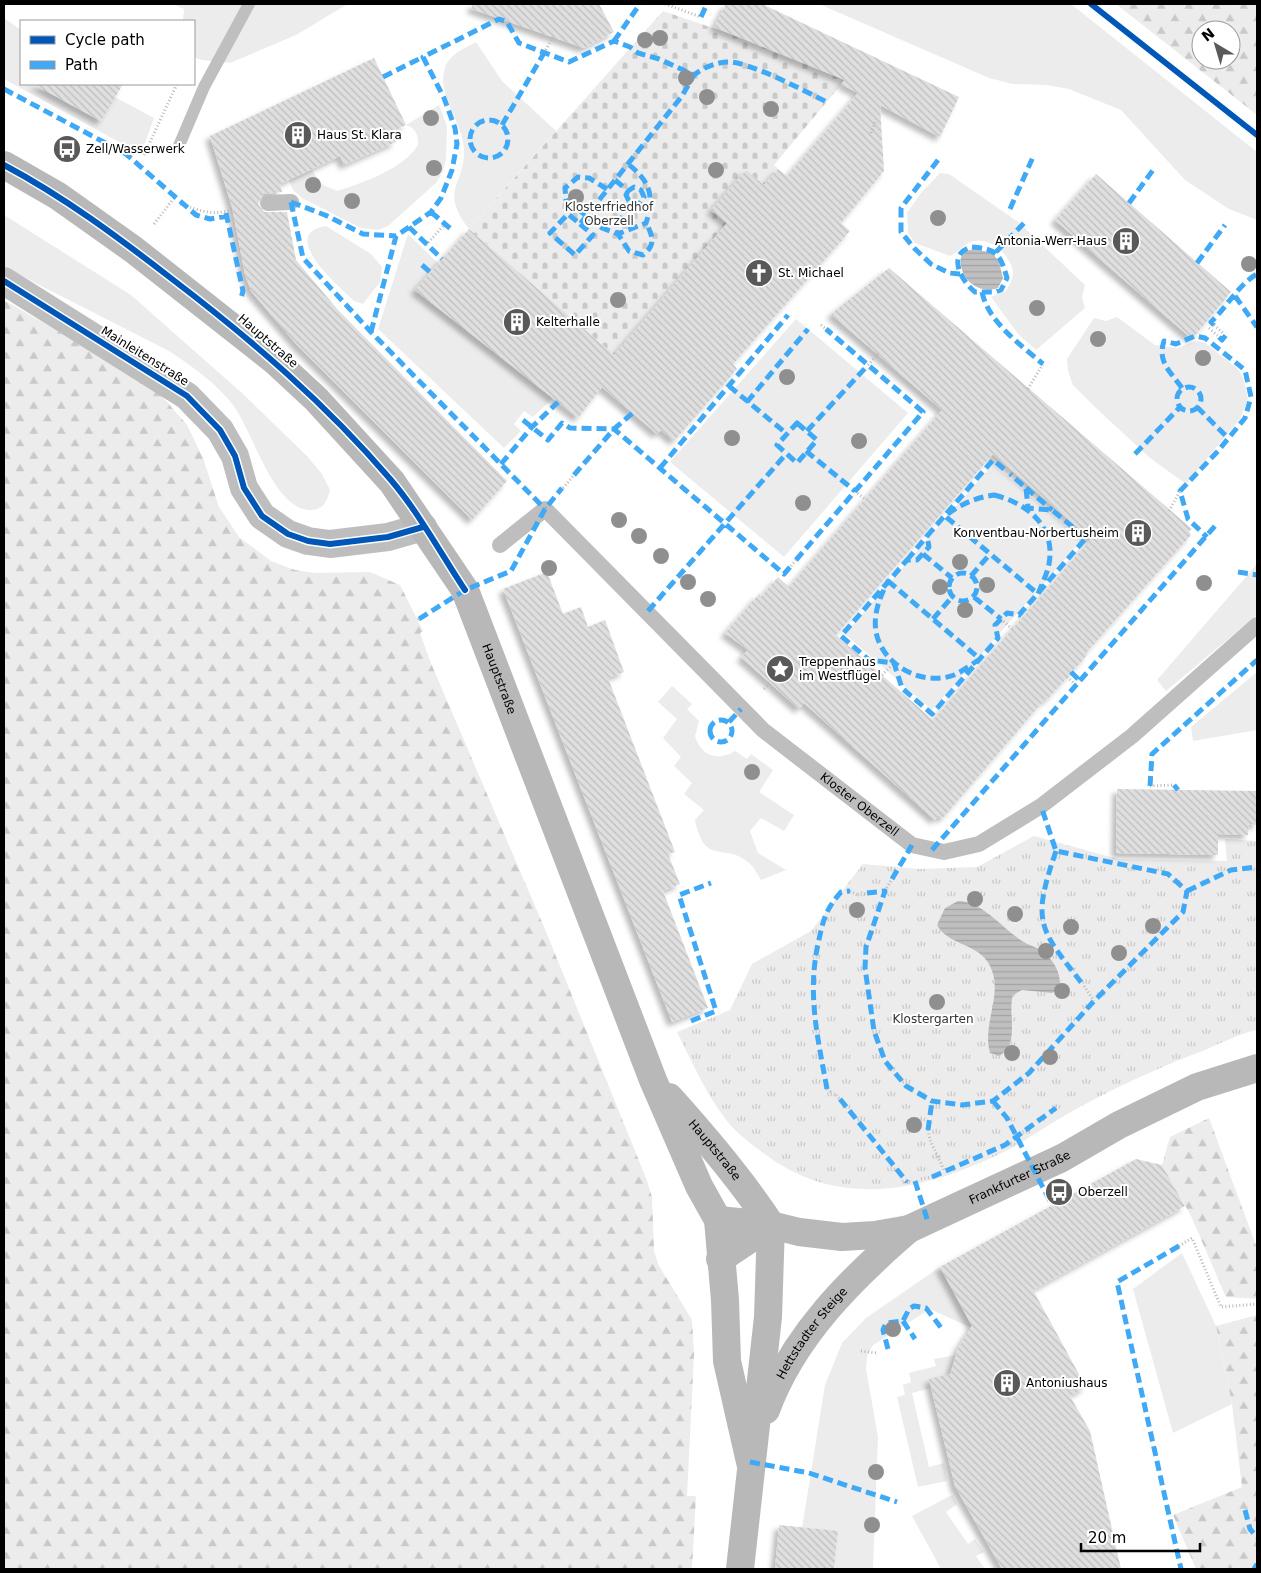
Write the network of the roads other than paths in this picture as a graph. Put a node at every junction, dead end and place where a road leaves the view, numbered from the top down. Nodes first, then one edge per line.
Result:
1 (4, 165) edge
2 (291, 202) dead end
3 (268, 203) dead end
4 (4, 281) edge
5 (423, 527) junction
6 (500, 545) dead end
7 (1257, 625) edge
8 (1257, 1068) edge
9 (653, 1080) junction
10 (718, 1220) junction
11 (771, 1225) junction
12 (909, 1229) junction
13 (720, 1259) junction
14 (750, 1462) junction
15 (740, 1569) edge

1 - 5 main road, Hauptstraße
2 - 3 lane
4 - 5 street, Mainleitenstraße
5 - 9 main road, Hauptstraße
6 - 7 lane, Kloster Oberzell
8 - 12 main road, Frankfurter Straße
9 - 10 main road, Hauptstraße
9 - 11 main road, Hauptstraße
10 - 11 main road, Frankfurter Straße
10 - 13 main road, Hettstadter Steige
11 - 12 main road, Frankfurter Straße
11 - 13 main road
11 - 14 main road, Hettstadter Steige
12 - 14 main road, Hettstadter Steige
13 - 14 main road, Hettstadter Steige
14 - 15 main road, Hettstadter Steige

